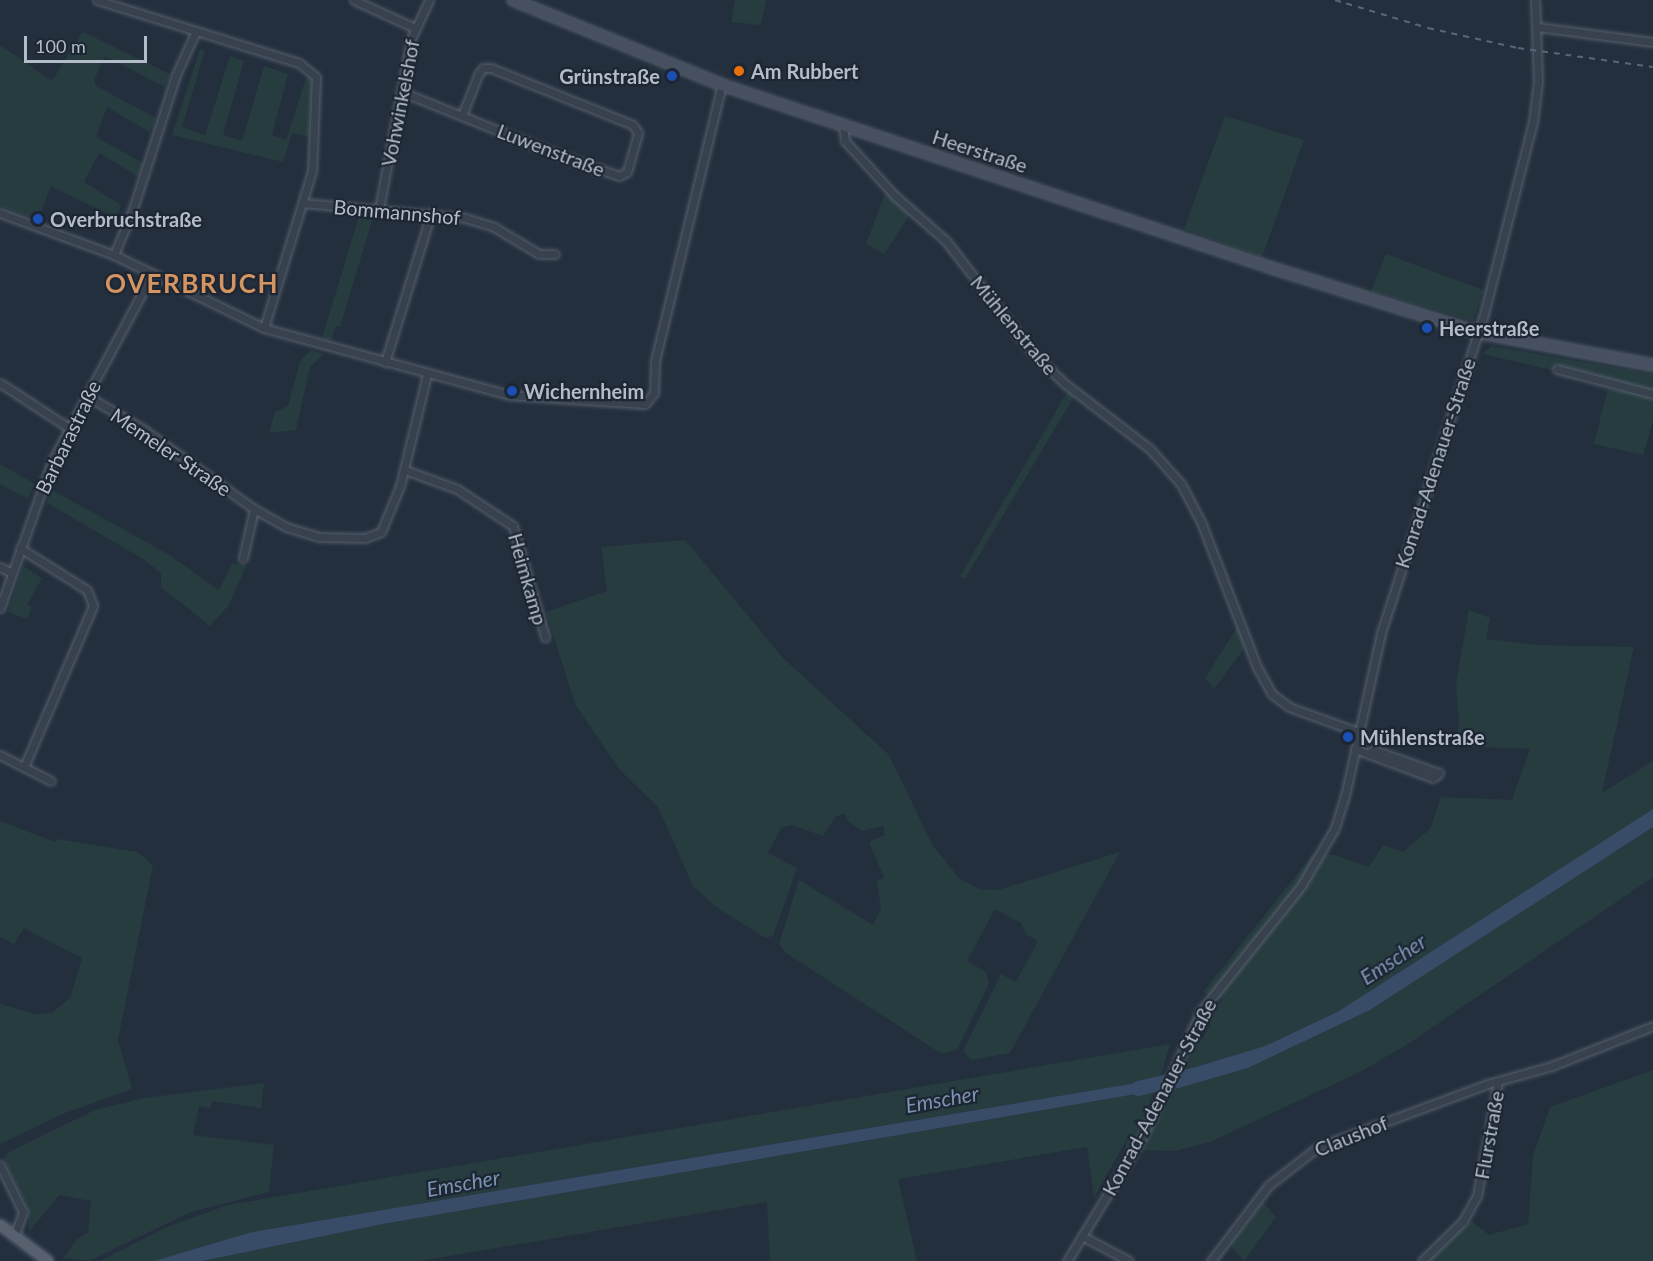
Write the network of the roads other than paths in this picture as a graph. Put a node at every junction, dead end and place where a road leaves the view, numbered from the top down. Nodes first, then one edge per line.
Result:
1 (97, 0) edge
2 (354, 0) edge
3 (429, 0) edge
4 (513, 0) edge
5 (1535, 0) edge
6 (1537, 27) junction
7 (415, 28) junction
8 (196, 31) junction
9 (1653, 42) edge
10 (722, 85) junction
11 (402, 92) junction
12 (462, 115) junction
13 (843, 124) junction
14 (303, 203) junction
15 (379, 209) junction
16 (0, 213) edge
17 (431, 213) junction
18 (555, 254) dead end
19 (114, 255) junction
20 (153, 273) junction
21 (264, 328) junction
22 (1476, 332) junction
23 (385, 362) junction
24 (1653, 365) edge
25 (1557, 369) dead end
26 (427, 374) junction
27 (0, 383) edge
28 (1653, 394) edge
29 (87, 396) junction
30 (69, 428) junction
31 (405, 470) junction
32 (254, 509) junction
33 (20, 548) junction
34 (243, 558) dead end
35 (0, 567) edge
36 (12, 573) junction
37 (0, 608) edge
38 (545, 637) dead end
39 (1358, 732) junction
40 (1355, 749) junction
41 (1369, 753) junction
42 (0, 755) edge
43 (24, 767) junction
44 (51, 781) dead end
45 (1653, 1026) edge
46 (1498, 1082) junction
47 (0, 1165) edge
48 (0, 1225) edge
49 (15, 1234) junction
50 (1082, 1236) junction
51 (48, 1261) edge
52 (1067, 1261) edge
53 (1129, 1261) edge
54 (1211, 1261) edge
55 (1422, 1261) edge

1 - 8 street
2 - 7 street
3 - 7 street, Vohwinkelshof
4 - 10 main road, Heerstraße
5 - 6 street, Konrad-Adenauer-Straße
6 - 9 street
6 - 22 street, Konrad-Adenauer-Straße
7 - 11 street, Vohwinkelshof
8 - 14 street
8 - 19 street
10 - 13 main road, Heerstraße
10 - 26 street
11 - 12 street, Luwenstraße
11 - 15 street, Vohwinkelshof
12 - 12 street, Luwenstraße
13 - 22 main road, Heerstraße
13 - 39 street, Mühlenstraße
14 - 15 street, Bommannshof
14 - 21 street
15 - 17 street, Bommannshof
16 - 19 street
17 - 18 street, Bommannshof
17 - 23 street
19 - 20 street
20 - 21 street
20 - 29 street, Barbarastraße
21 - 23 street
22 - 24 main road, Heerstraße
22 - 39 street, Konrad-Adenauer-Straße
23 - 26 street
25 - 28 street
26 - 31 street
27 - 30 street
29 - 30 street, Barbarastraße
29 - 32 street, Memeler Straße
30 - 33 street, Barbarastraße
31 - 32 street, Memeler Straße
31 - 38 street, Heimkamp
32 - 34 street
33 - 36 street, Barbarastraße
33 - 43 street
35 - 36 street
36 - 37 street, Barbarastraße
39 - 40 street, Konrad-Adenauer-Straße
40 - 41 street
40 - 50 street, Konrad-Adenauer-Straße
41 - 41 street
42 - 43 street
43 - 44 street
45 - 46 street, Flurstraße
46 - 54 street, Claushof
46 - 55 street, Flurstraße
47 - 49 street
48 - 49 main road
49 - 51 main road
50 - 52 street, Konrad-Adenauer-Straße
50 - 53 street

